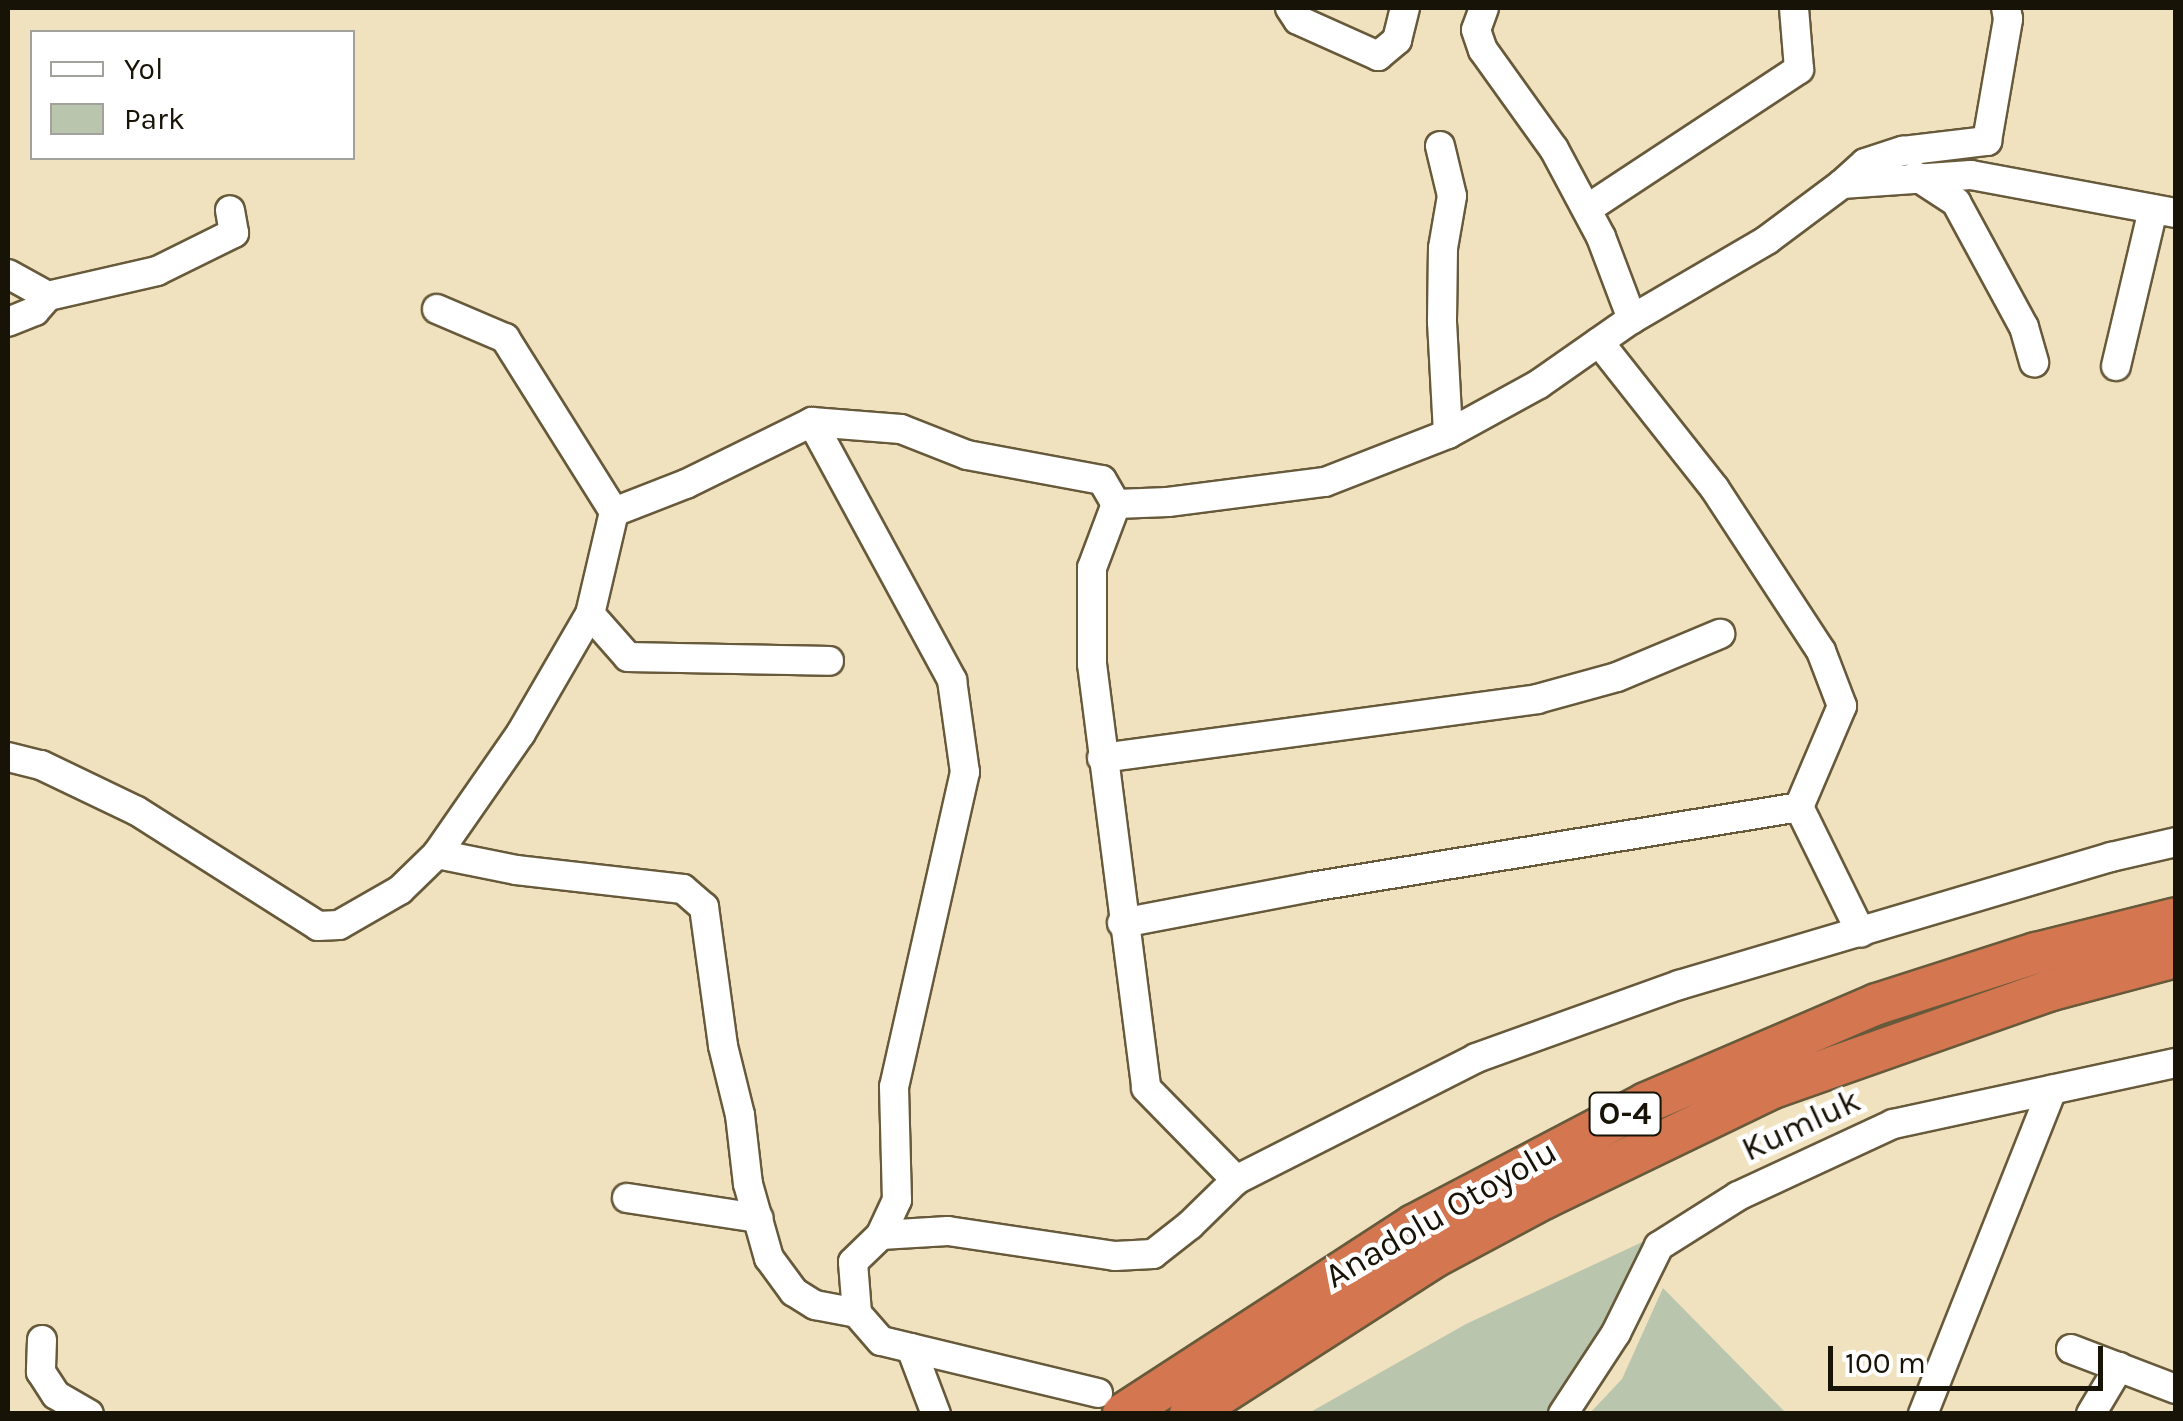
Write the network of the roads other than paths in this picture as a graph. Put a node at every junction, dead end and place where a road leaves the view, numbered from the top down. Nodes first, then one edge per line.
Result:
1 (1290, 8) edge
2 (1405, 8) edge
3 (1484, 8) edge
4 (1794, 8) edge
5 (2006, 8) edge
6 (1440, 146) dead end
7 (1914, 176) junction
8 (1842, 184) junction
9 (1587, 209) junction
10 (230, 210) dead end
11 (2164, 211) edge
12 (8, 274) edge
13 (41, 303) junction
14 (437, 309) dead end
15 (1632, 319) junction
16 (8, 322) edge
17 (1599, 342) junction
18 (8, 346) edge
19 (2034, 364) dead end
20 (2116, 366) dead end
21 (812, 422) junction
22 (1448, 434) junction
23 (1116, 504) junction
24 (614, 512) junction
25 (590, 614) junction
26 (1720, 634) dead end
27 (829, 661) dead end
28 (8, 757) edge
29 (1102, 758) junction
30 (1799, 807) junction
31 (2176, 842) edge
32 (437, 854) junction
33 (2176, 918) edge
34 (1122, 923) junction
35 (1861, 933) junction
36 (2176, 957) edge
37 (2176, 1064) edge
38 (2052, 1090) junction
39 (1236, 1180) junction
40 (627, 1198) dead end
41 (758, 1218) junction
42 (881, 1234) junction
43 (857, 1313) junction
44 (42, 1340) dead end
45 (910, 1348) junction
46 (2071, 1349) dead end
47 (2120, 1367) junction
48 (2176, 1389) edge
49 (1111, 1403) edge
50 (89, 1414) edge
51 (936, 1414) edge
52 (1190, 1414) edge
53 (1563, 1414) edge
54 (1923, 1414) edge
55 (2091, 1414) edge

1 - 2 street
3 - 9 street
4 - 9 street
5 - 8 street
6 - 22 street
7 - 8 street
7 - 11 street
7 - 19 street
8 - 15 street
9 - 15 street
10 - 13 street
11 - 20 street
12 - 13 street
13 - 16 street
13 - 18 street
14 - 24 street
15 - 17 street
17 - 22 street
17 - 30 street
21 - 23 street
21 - 24 street
21 - 42 street
22 - 23 street
23 - 29 street
24 - 25 street
25 - 27 street
25 - 32 street
26 - 29 street
28 - 32 street
29 - 34 street
30 - 34 street
30 - 35 street
31 - 35 street
32 - 41 street
33 - 49 highway, Anadolu Otoyolu / O-4
34 - 39 street
35 - 39 street
36 - 52 highway, Anadolu Otoyolu / O-4
37 - 38 street, Kumluk
38 - 53 street, Kumluk
38 - 54 street
39 - 42 street
40 - 41 street
41 - 43 street
42 - 43 street
43 - 45 street
44 - 50 street
45 - 49 street
45 - 51 street
46 - 47 street
47 - 48 street
47 - 55 street

